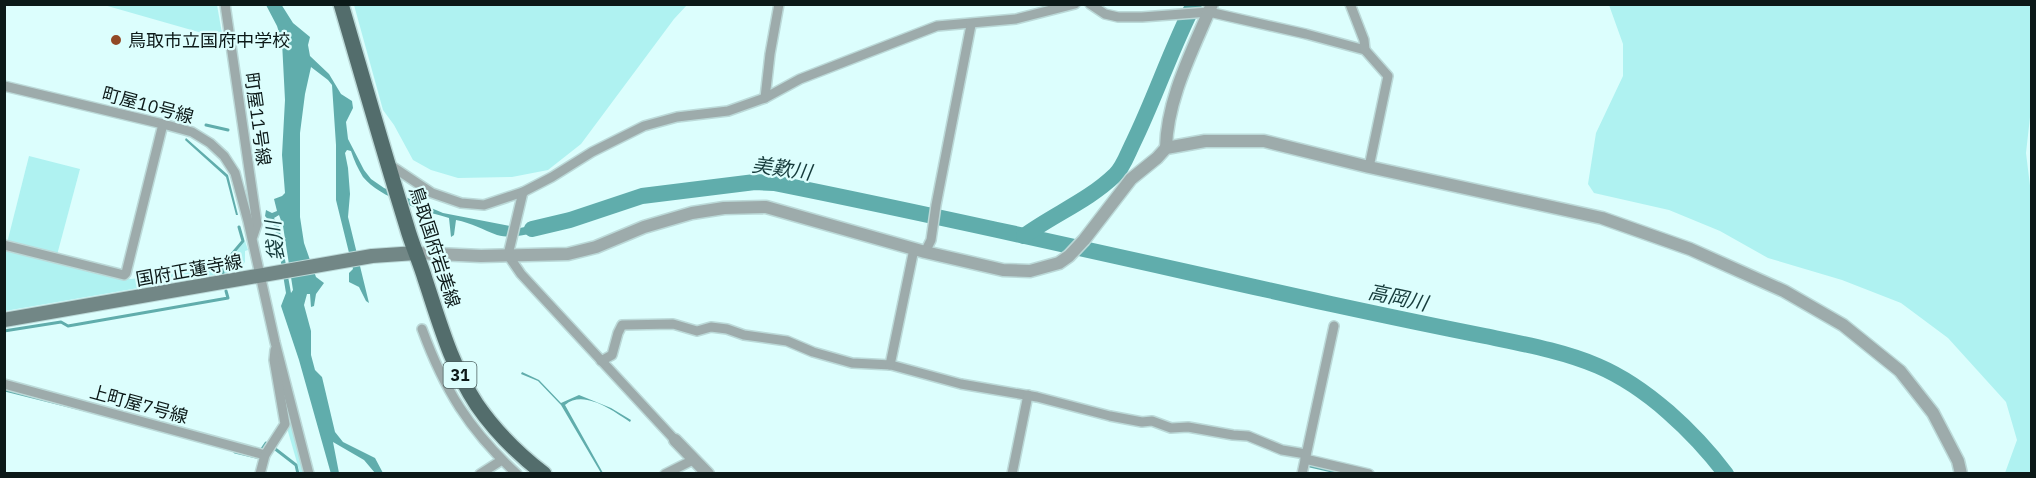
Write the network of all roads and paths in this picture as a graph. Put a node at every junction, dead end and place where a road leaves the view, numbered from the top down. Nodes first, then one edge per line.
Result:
1 (225, 4) edge
2 (341, 4) edge
3 (779, 4) edge
4 (1076, 4) edge
5 (1090, 4) edge
6 (1350, 4) edge
7 (1210, 8) edge
8 (971, 25) junction
9 (1365, 50) junction
10 (4, 86) edge
11 (765, 98) junction
12 (164, 124) junction
13 (1166, 148) junction
14 (389, 167) junction
15 (1369, 167) junction
16 (523, 192) junction
17 (253, 239) junction
18 (4, 245) edge
19 (920, 250) junction
20 (416, 253) junction
21 (508, 255) junction
22 (261, 275) junction
23 (4, 320) edge
24 (1334, 326) dead end
25 (422, 329) dead end
26 (276, 342) junction
27 (601, 362) junction
28 (890, 365) junction
29 (4, 384) edge
30 (1028, 395) junction
31 (675, 440) joint
32 (265, 455) junction
33 (1306, 456) junction
34 (502, 460) junction
35 (693, 460) junction
36 (260, 474) edge
37 (309, 474) edge
38 (480, 474) edge
39 (517, 474) edge
40 (543, 474) edge
41 (665, 474) edge
42 (708, 474) edge
43 (1012, 474) edge
44 (1302, 474) edge
45 (1369, 474) edge
46 (1961, 474) edge

1 - 17 street, 町屋11号線
2 - 14 main road, 鳥取国府岩美線 / 31
3 - 11 street
4 - 8 street
5 - 7 street
6 - 9 street
7 - 9 street
7 - 13 street
8 - 11 street
8 - 19 street
9 - 15 street
10 - 12 street, 町屋10号線
11 - 16 street
12 - 17 street, 町屋10号線
12 - 18 street
13 - 15 street
13 - 19 street
14 - 16 street
14 - 20 main road, 鳥取国府岩美線 / 31
15 - 46 street
16 - 21 street
17 - 22 street, 町屋10号線
19 - 21 street
19 - 28 street
20 - 21 street
20 - 22 main road, 国府正蓮寺線
20 - 40 main road, 鳥取国府岩美線 / 31
21 - 27 street
22 - 23 main road, 国府正蓮寺線
22 - 26 street, 町屋10号線
24 - 33 street
25 - 34 street
26 - 32 street
26 - 37 street
27 - 28 street
27 - 31 street
28 - 30 street
29 - 32 street, 上町屋7号線
30 - 33 street
30 - 43 street
31 - 35 street
32 - 36 street
33 - 44 street
33 - 45 street
34 - 38 street
34 - 39 street
35 - 41 street
35 - 42 street

